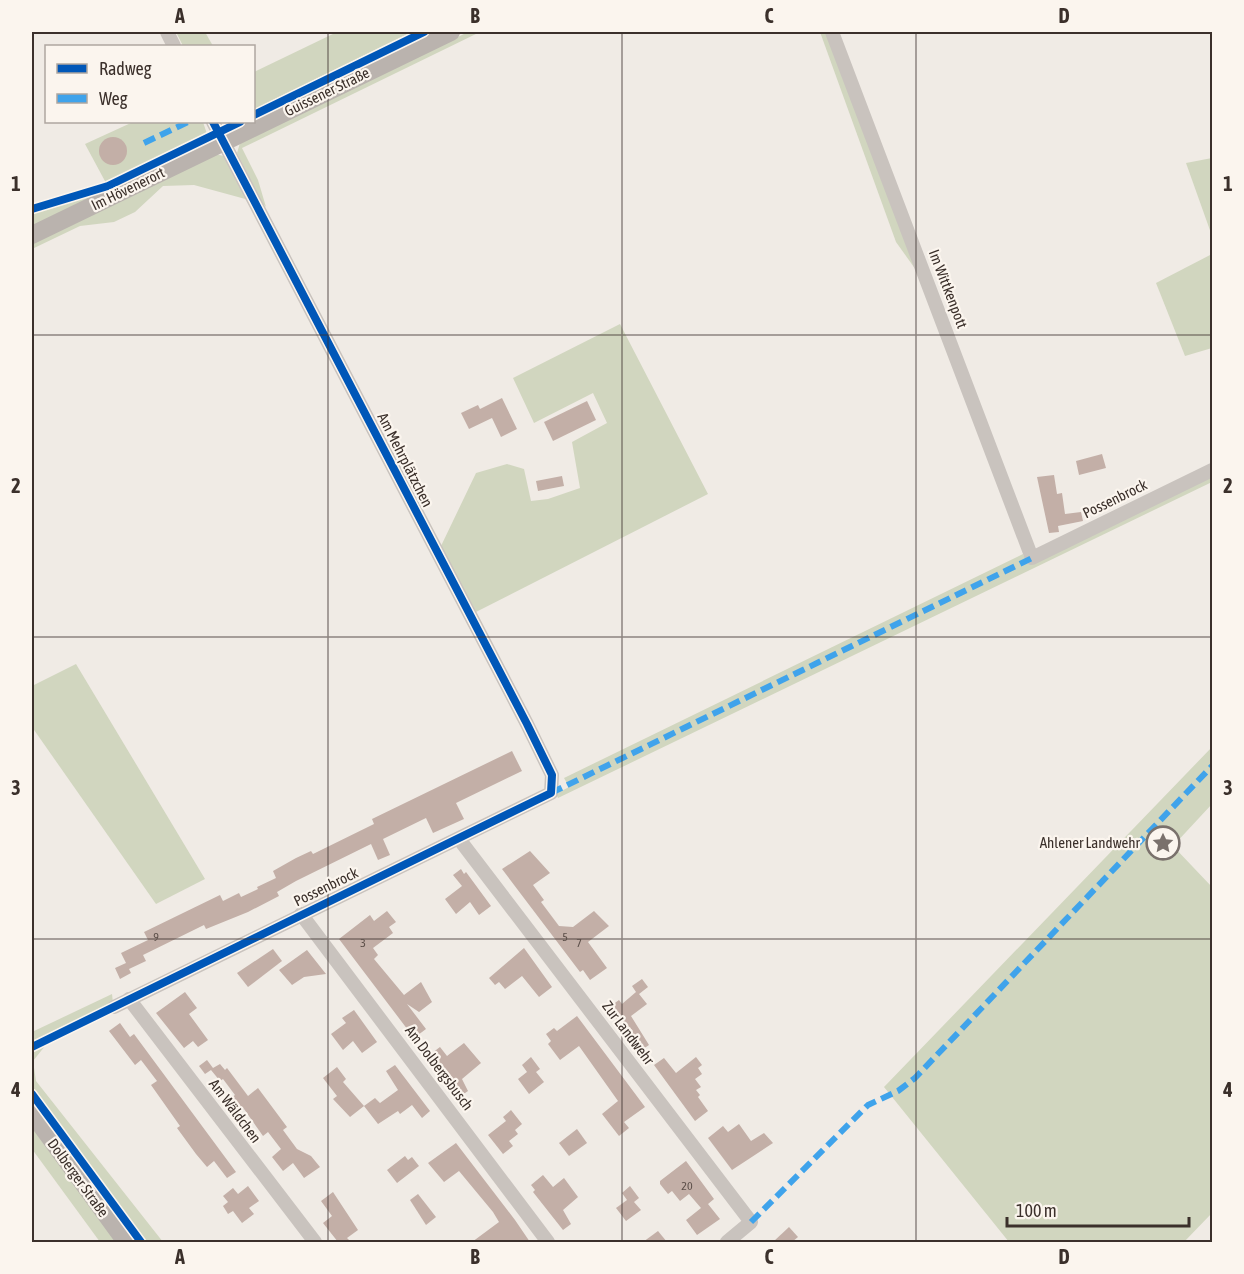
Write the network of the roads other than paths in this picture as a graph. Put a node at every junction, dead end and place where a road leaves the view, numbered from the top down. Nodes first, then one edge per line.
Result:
1 (451, 32) edge
2 (832, 32) edge
3 (214, 123) edge
4 (224, 142) junction
5 (32, 235) edge
6 (1212, 470) edge
7 (1032, 558) joint
8 (551, 792) joint
9 (459, 839) junction
10 (301, 914) junction
11 (129, 999) junction
12 (114, 1007) dead end
13 (32, 1113) edge
14 (126, 1242) edge
15 (315, 1242) edge
16 (548, 1242) edge
17 (727, 1242) edge

1 - 4 street, Guissener Straße
2 - 7 street, Im Wittkenpott
3 - 4 street
4 - 5 street, Im Hövenerort
4 - 8 street, Am Mehrplätzchen
6 - 7 street, Possenbrock
8 - 9 street, Possenbrock
9 - 10 street, Possenbrock
9 - 17 street, Zur Landwehr
10 - 11 street, Possenbrock
10 - 16 street, Am Dolbergsbusch
11 - 12 street, Possenbrock
11 - 15 street, Am Wäldchen
13 - 14 street, Dolberger Straße

